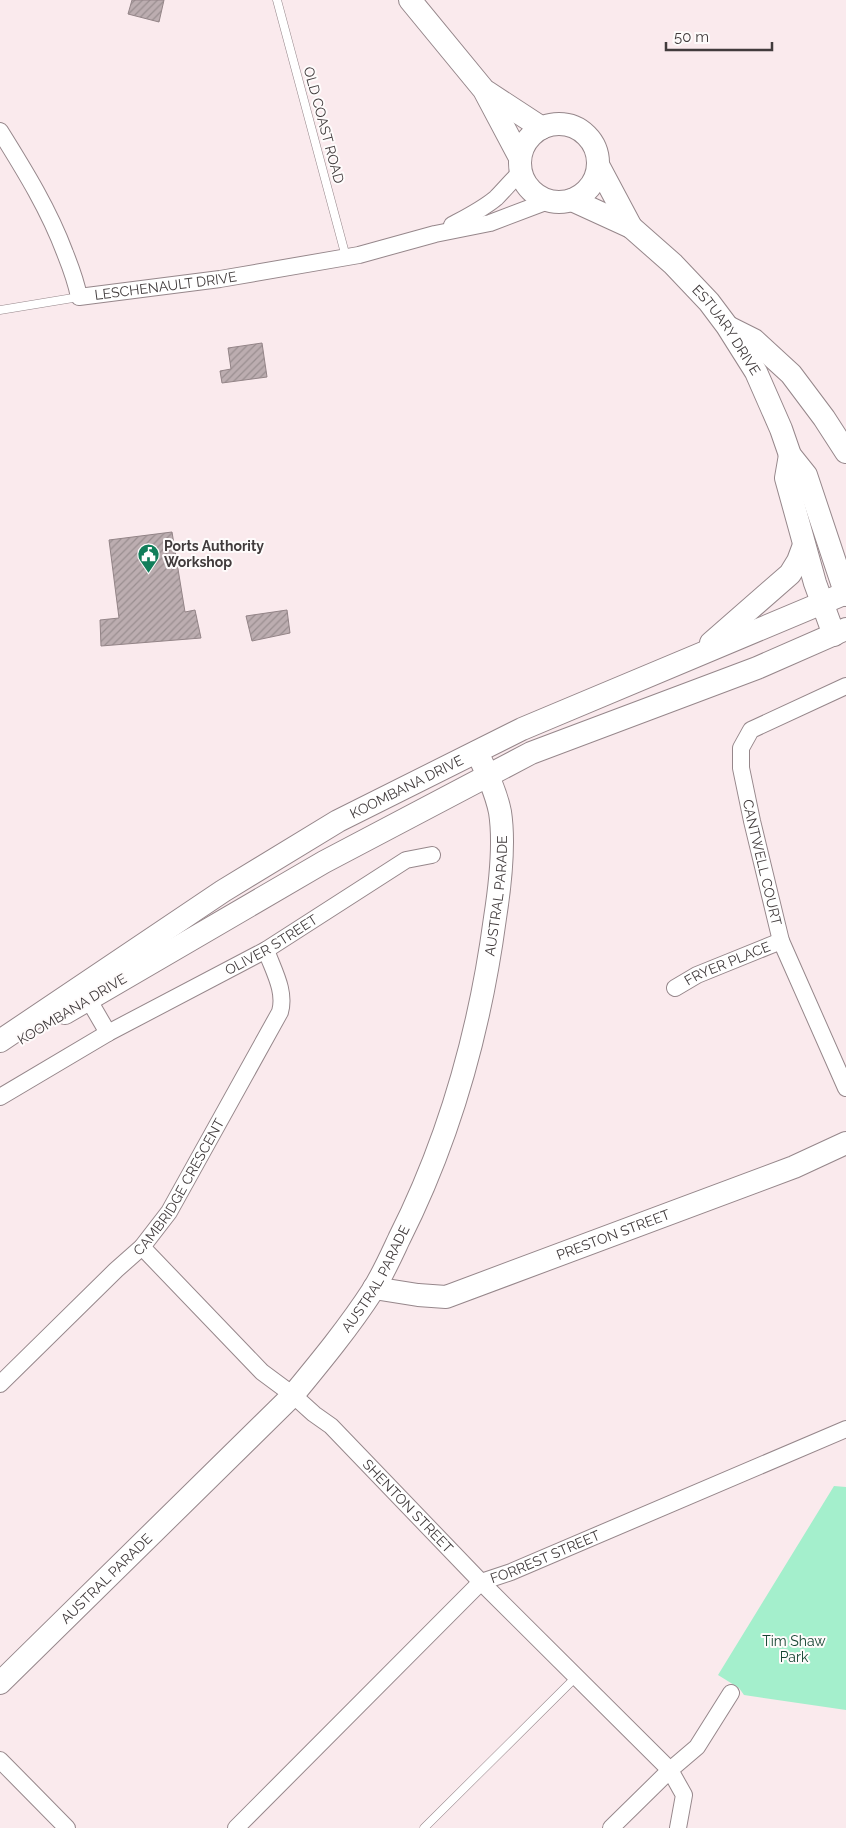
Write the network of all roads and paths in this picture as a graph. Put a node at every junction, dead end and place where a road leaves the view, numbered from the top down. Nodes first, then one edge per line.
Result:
1 (277, 0) edge
2 (410, 0) edge
3 (484, 90) junction
4 (542, 128) junction
5 (0, 131) edge
6 (521, 165) junction
7 (598, 166) junction
8 (548, 200) junction
9 (572, 200) junction
10 (631, 226) junction
11 (435, 234) junction
12 (346, 257) junction
13 (79, 297) junction
14 (0, 310) edge
15 (727, 326) junction
16 (846, 452) edge
17 (790, 455) junction
18 (804, 545) junction
19 (846, 594) edge
20 (822, 603) junction
21 (840, 632) edge
22 (695, 656) junction
23 (846, 686) edge
24 (477, 752) junction
25 (488, 777) junction
26 (432, 855) dead end
27 (781, 941) junction
28 (266, 950) junction
29 (675, 988) dead end
30 (84, 992) junction
31 (108, 1033) junction
32 (0, 1041) edge
33 (0, 1052) edge
34 (846, 1088) edge
35 (0, 1097) edge
36 (846, 1143) edge
37 (142, 1247) junction
38 (374, 1288) junction
39 (0, 1384) edge
40 (293, 1395) junction
41 (846, 1429) edge
42 (481, 1582) junction
43 (576, 1676) junction
44 (0, 1683) edge
45 (732, 1693) dead end
46 (0, 1760) edge
47 (670, 1770) junction
48 (67, 1828) edge
49 (236, 1828) edge
50 (424, 1828) edge
51 (611, 1828) edge
52 (678, 1828) edge

1 - 12 lane, OLD COAST ROAD
2 - 3 main road
3 - 4 main road
3 - 6 main road
4 - 6 main road
4 - 7 main road
5 - 13 street, LESCHENAULT DRIVE
6 - 8 main road
6 - 11 street, LESCHENAULT DRIVE
7 - 9 main road
7 - 10 main road, ESTUARY DRIVE
8 - 9 main road
8 - 11 street, LESCHENAULT DRIVE
9 - 10 main road, ESTUARY DRIVE
10 - 15 main road, ESTUARY DRIVE
11 - 12 street, LESCHENAULT DRIVE
12 - 13 street, LESCHENAULT DRIVE
13 - 14 lane
15 - 16 main road
15 - 17 main road, ESTUARY DRIVE
17 - 18 main road, ESTUARY DRIVE
17 - 19 main road, ESTUARY DRIVE
18 - 20 main road, ESTUARY DRIVE
18 - 22 main road
19 - 20 main road, KOOMBANA DRIVE
20 - 21 main road, ESTUARY DRIVE
20 - 22 main road, KOOMBANA DRIVE
21 - 25 main road, KOOMBANA DRIVE
22 - 24 main road, KOOMBANA DRIVE
23 - 27 street, CANTWELL COURT
24 - 25 main road, AUSTRAL PARADE
24 - 30 main road, KOOMBANA DRIVE
25 - 30 main road, KOOMBANA DRIVE
25 - 38 main road, AUSTRAL PARADE
26 - 28 street, OLIVER STREET
27 - 29 street, FRYER PLACE
27 - 34 street, CANTWELL COURT
28 - 31 street, OLIVER STREET
28 - 37 street, CAMBRIDGE CRESCENT
30 - 31 street
30 - 32 main road, KOOMBANA DRIVE
30 - 33 main road, KOOMBANA DRIVE
31 - 35 street, OLIVER STREET
36 - 38 main road, PRESTON STREET
37 - 39 street, CAMBRIDGE CRESCENT
37 - 40 street, SHENTON STREET
38 - 40 main road, AUSTRAL PARADE
40 - 42 street, SHENTON STREET
40 - 44 main road, AUSTRAL PARADE
41 - 42 street, FORREST STREET
42 - 43 street, SHENTON STREET
42 - 49 street, FORREST STREET
43 - 47 street, SHENTON STREET
43 - 50 lane
45 - 47 street
46 - 48 street
47 - 51 street
47 - 52 street, SHENTON STREET

